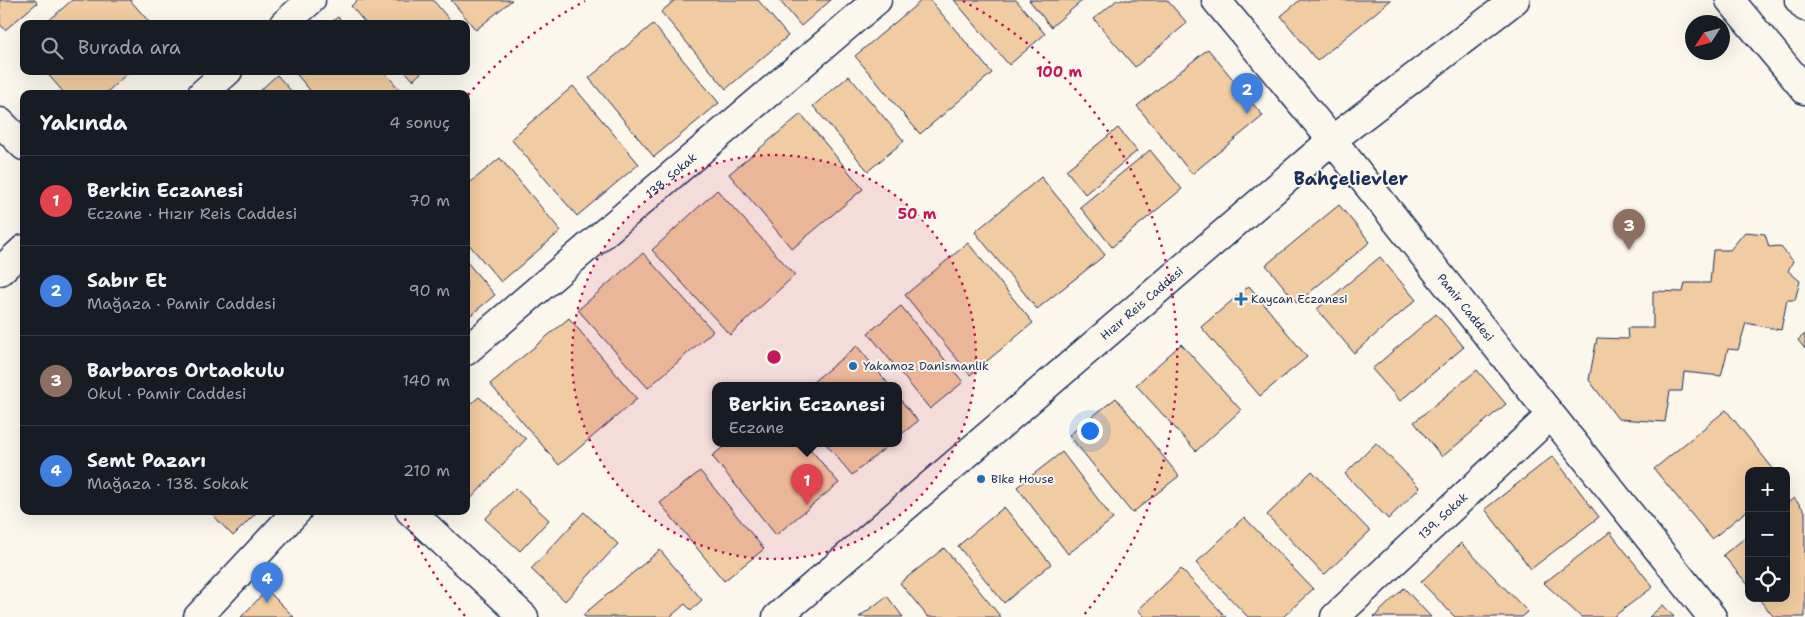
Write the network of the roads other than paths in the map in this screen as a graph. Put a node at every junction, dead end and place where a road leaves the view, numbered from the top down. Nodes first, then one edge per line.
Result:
1 (877, 0) edge
2 (1216, 0) edge
3 (1515, 0) edge
4 (1730, 0) edge
5 (1799, 0) edge
6 (309, 1) edge
7 (1805, 7) edge
8 (288, 20) edge
9 (223, 75) edge
10 (207, 90) edge
11 (1805, 90) edge
12 (0, 122) edge
13 (1332, 140) junction
14 (20, 142) edge
15 (20, 252) edge
16 (0, 270) edge
17 (470, 348) edge
18 (1550, 416) junction
19 (292, 515) edge
20 (414, 515) edge
21 (198, 617) edge
22 (524, 617) edge
23 (777, 617) edge
24 (1335, 617) edge
25 (1712, 617) edge

1 - 17 street, 138. Sokak
2 - 13 street, Pamir Caddesi
3 - 13 street, Hızır Reis Caddesi
4 - 11 street
5 - 7 street
6 - 8 street
9 - 10 street
12 - 14 street
13 - 18 street, Pamir Caddesi
13 - 23 street, Hızır Reis Caddesi
15 - 16 street
18 - 24 street, 139. Sokak
18 - 25 street, Pamir Caddesi
19 - 21 street
20 - 22 street

